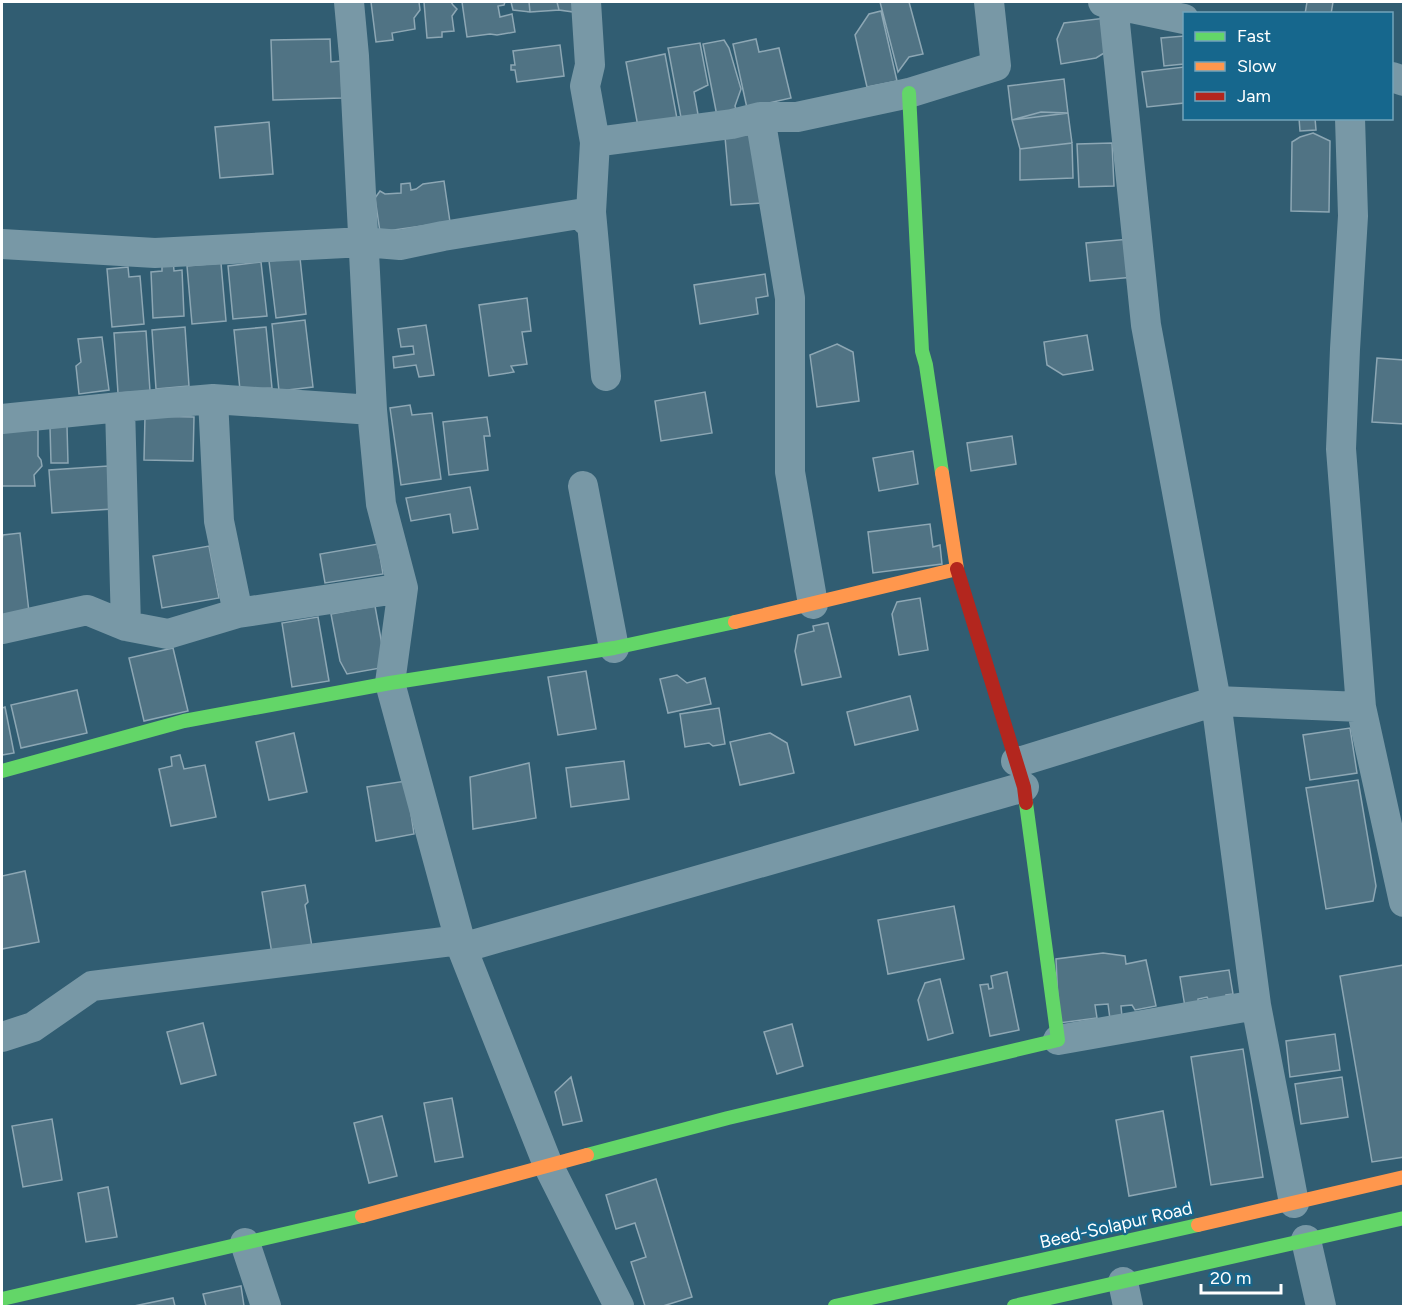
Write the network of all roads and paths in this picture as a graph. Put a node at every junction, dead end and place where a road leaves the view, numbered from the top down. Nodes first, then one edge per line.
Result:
1 (349, 2) edge
2 (586, 2) edge
3 (989, 2) edge
4 (1108, 3) edge
5 (1183, 19) edge
6 (909, 93) junction
7 (760, 117) junction
8 (1350, 120) edge
9 (595, 142) junction
10 (589, 217) junction
11 (364, 242) junction
12 (2, 244) edge
13 (606, 376) dead end
14 (213, 399) junction
15 (120, 407) junction
16 (372, 410) junction
17 (2, 419) edge
18 (583, 486) dead end
19 (957, 569) junction
20 (403, 588) junction
21 (813, 604) junction
22 (238, 613) junction
23 (126, 626) junction
24 (2, 629) edge
25 (614, 648) junction
26 (390, 683) junction
27 (1216, 701) junction
28 (1361, 707) junction
29 (2, 771) edge
30 (1020, 774) junction
31 (1404, 902) edge
32 (461, 944) junction
33 (1256, 1005) junction
34 (2, 1037) edge
35 (1058, 1040) junction
36 (548, 1165) junction
37 (1404, 1177) edge
38 (1294, 1203) junction
39 (1404, 1218) edge
40 (1306, 1240) junction
41 (245, 1243) junction
42 (1126, 1294) edge
43 (2, 1299) edge
44 (266, 1306) edge
45 (619, 1306) edge
46 (835, 1306) edge
47 (1014, 1306) edge
48 (1321, 1306) edge

1 - 11 street
2 - 9 street
3 - 6 street
4 - 5 street
4 - 27 street
6 - 7 street
6 - 19 street
7 - 9 street
7 - 21 street
8 - 28 street
9 - 10 street
10 - 11 street
10 - 13 street
11 - 12 street
11 - 16 street
14 - 15 street
14 - 16 street
14 - 22 street
15 - 17 street
15 - 23 street
16 - 20 street
18 - 25 street
19 - 21 street
19 - 30 street
20 - 22 street
20 - 26 street
21 - 25 street
22 - 23 street
23 - 24 street
25 - 26 street
26 - 29 street
26 - 32 street
27 - 28 street
27 - 30 street
27 - 33 street
28 - 31 street
30 - 32 street
30 - 35 street
32 - 34 street
32 - 36 street
33 - 35 street
33 - 38 street
35 - 36 street
36 - 41 street
36 - 45 street
37 - 38 street, Beed-Solapur Road
38 - 46 street, Beed-Solapur Road
39 - 40 street
40 - 42 street
40 - 48 street
41 - 43 street
41 - 44 street
42 - 47 street

